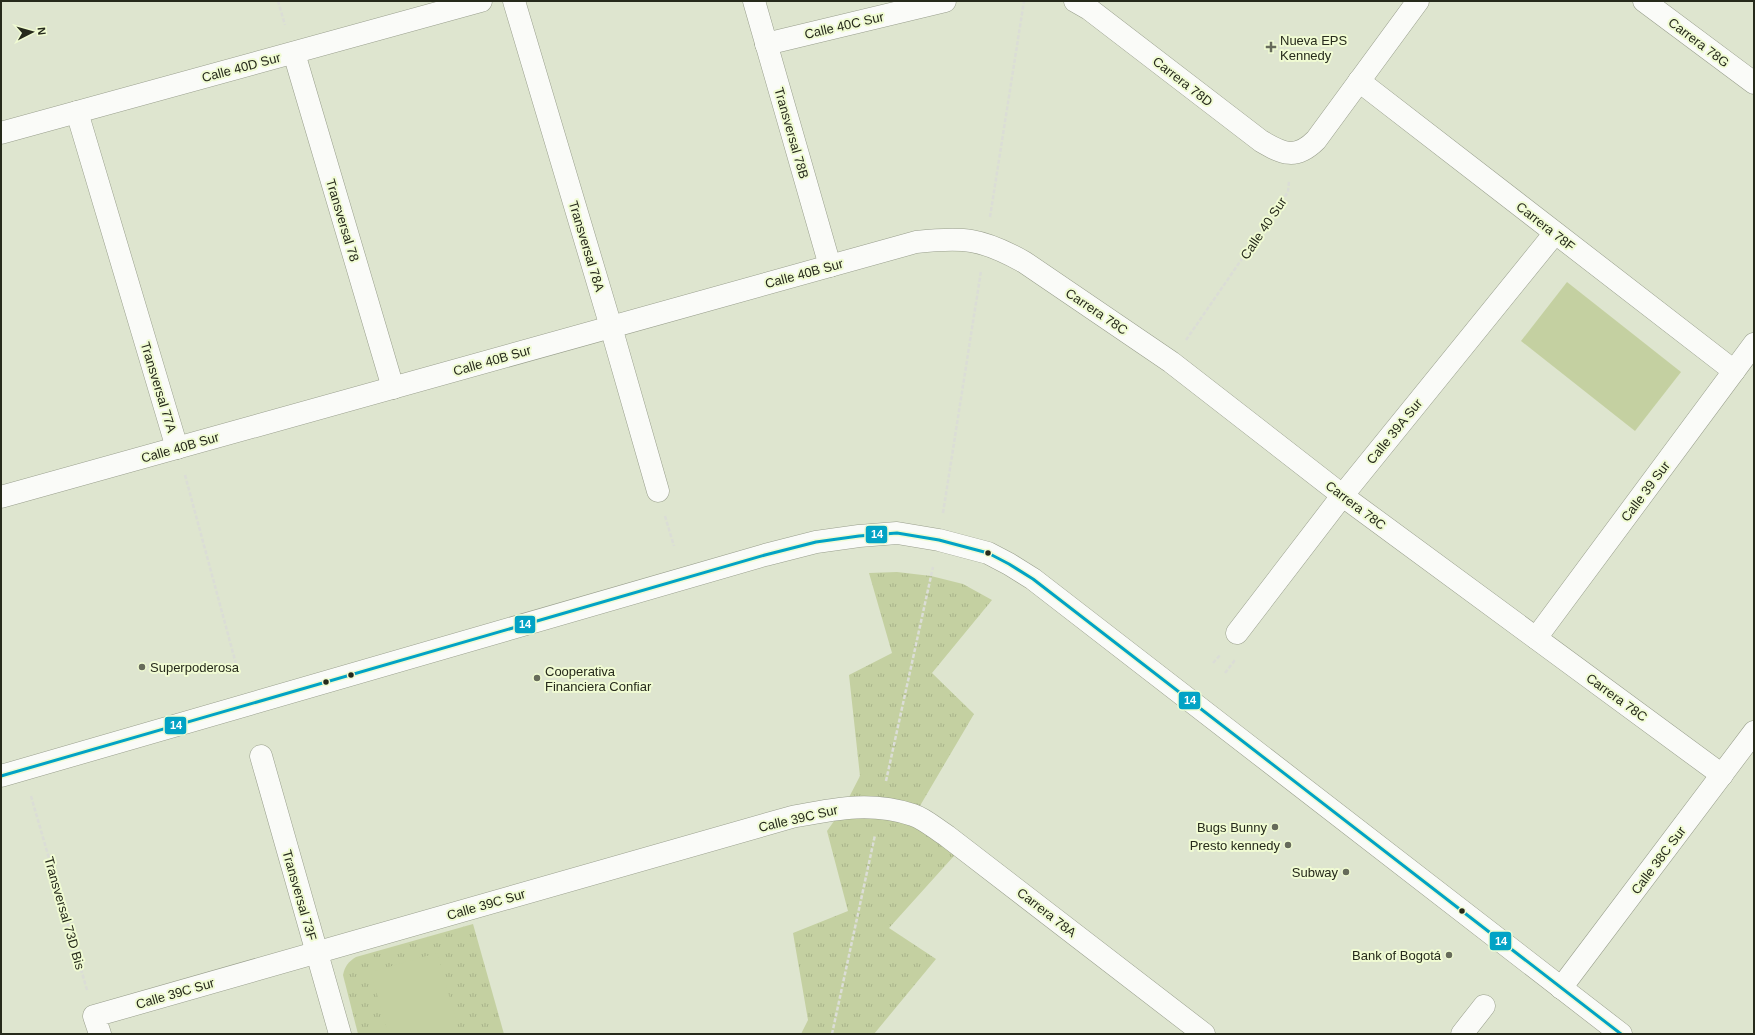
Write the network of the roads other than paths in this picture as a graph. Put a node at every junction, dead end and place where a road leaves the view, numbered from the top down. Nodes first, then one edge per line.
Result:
1 (481, 1) edge
2 (514, 1) edge
3 (754, 1) edge
4 (945, 1) edge
5 (1075, 1) edge
6 (1418, 1) edge
7 (1644, 1) edge
8 (766, 44) junction
9 (294, 52) junction
10 (1359, 81) junction
11 (1754, 83) edge
12 (76, 112) junction
13 (1, 133) edge
14 (1555, 233) junction
15 (986, 244) joint
16 (830, 266) junction
17 (611, 327) junction
18 (1754, 344) edge
19 (1734, 371) junction
20 (393, 388) junction
21 (177, 448) junction
22 (658, 491) dead end
23 (1342, 496) junction
24 (1, 497) edge
25 (1237, 633) dead end
26 (1536, 638) junction
27 (1754, 732) edge
28 (261, 756) dead end
29 (1722, 775) junction
30 (1, 776) edge
31 (880, 808) joint
32 (317, 953) junction
33 (1561, 988) junction
34 (1484, 1006) dead end
35 (97, 1025) edge
36 (340, 1034) edge
37 (1204, 1034) edge
38 (1462, 1034) edge
39 (1621, 1034) edge

1 - 9 street, Calle 40D Sur
2 - 17 street, Transversal 78A
3 - 8 street, Transversal 78B
4 - 8 street, Calle 40C Sur
5 - 10 street, Carrera 78D
6 - 10 street
7 - 11 street, Carrera 78G
8 - 16 street, Transversal 78B
9 - 12 street, Calle 40D Sur
9 - 20 street, Transversal 78
10 - 14 street, Carrera 78F
12 - 13 street, Calle 40D Sur
12 - 21 street, Transversal 77A
14 - 19 street, Carrera 78F
14 - 23 street, Calle 39A Sur
15 - 16 street, Calle 40B Sur
15 - 23 street, Carrera 78C
16 - 17 street, Calle 40B Sur
17 - 20 street, Calle 40B Sur
17 - 22 street, Transversal 78A
18 - 19 street, Calle 39 Sur
19 - 26 street, Calle 39 Sur
20 - 21 street, Calle 40B Sur
21 - 24 street, Calle 40B Sur
23 - 25 street, Calle 39A Sur
23 - 26 street, Carrera 78C
26 - 29 street, Carrera 78C
27 - 29 street, Calle 38C Sur
28 - 32 street, Transversal 73F
29 - 33 street, Calle 38C Sur
30 - 33 street
31 - 32 street, Calle 39C Sur
31 - 37 street, Carrera 78A
32 - 35 street, Calle 39C Sur
32 - 36 street, Transversal 73F
33 - 39 street
34 - 38 street

